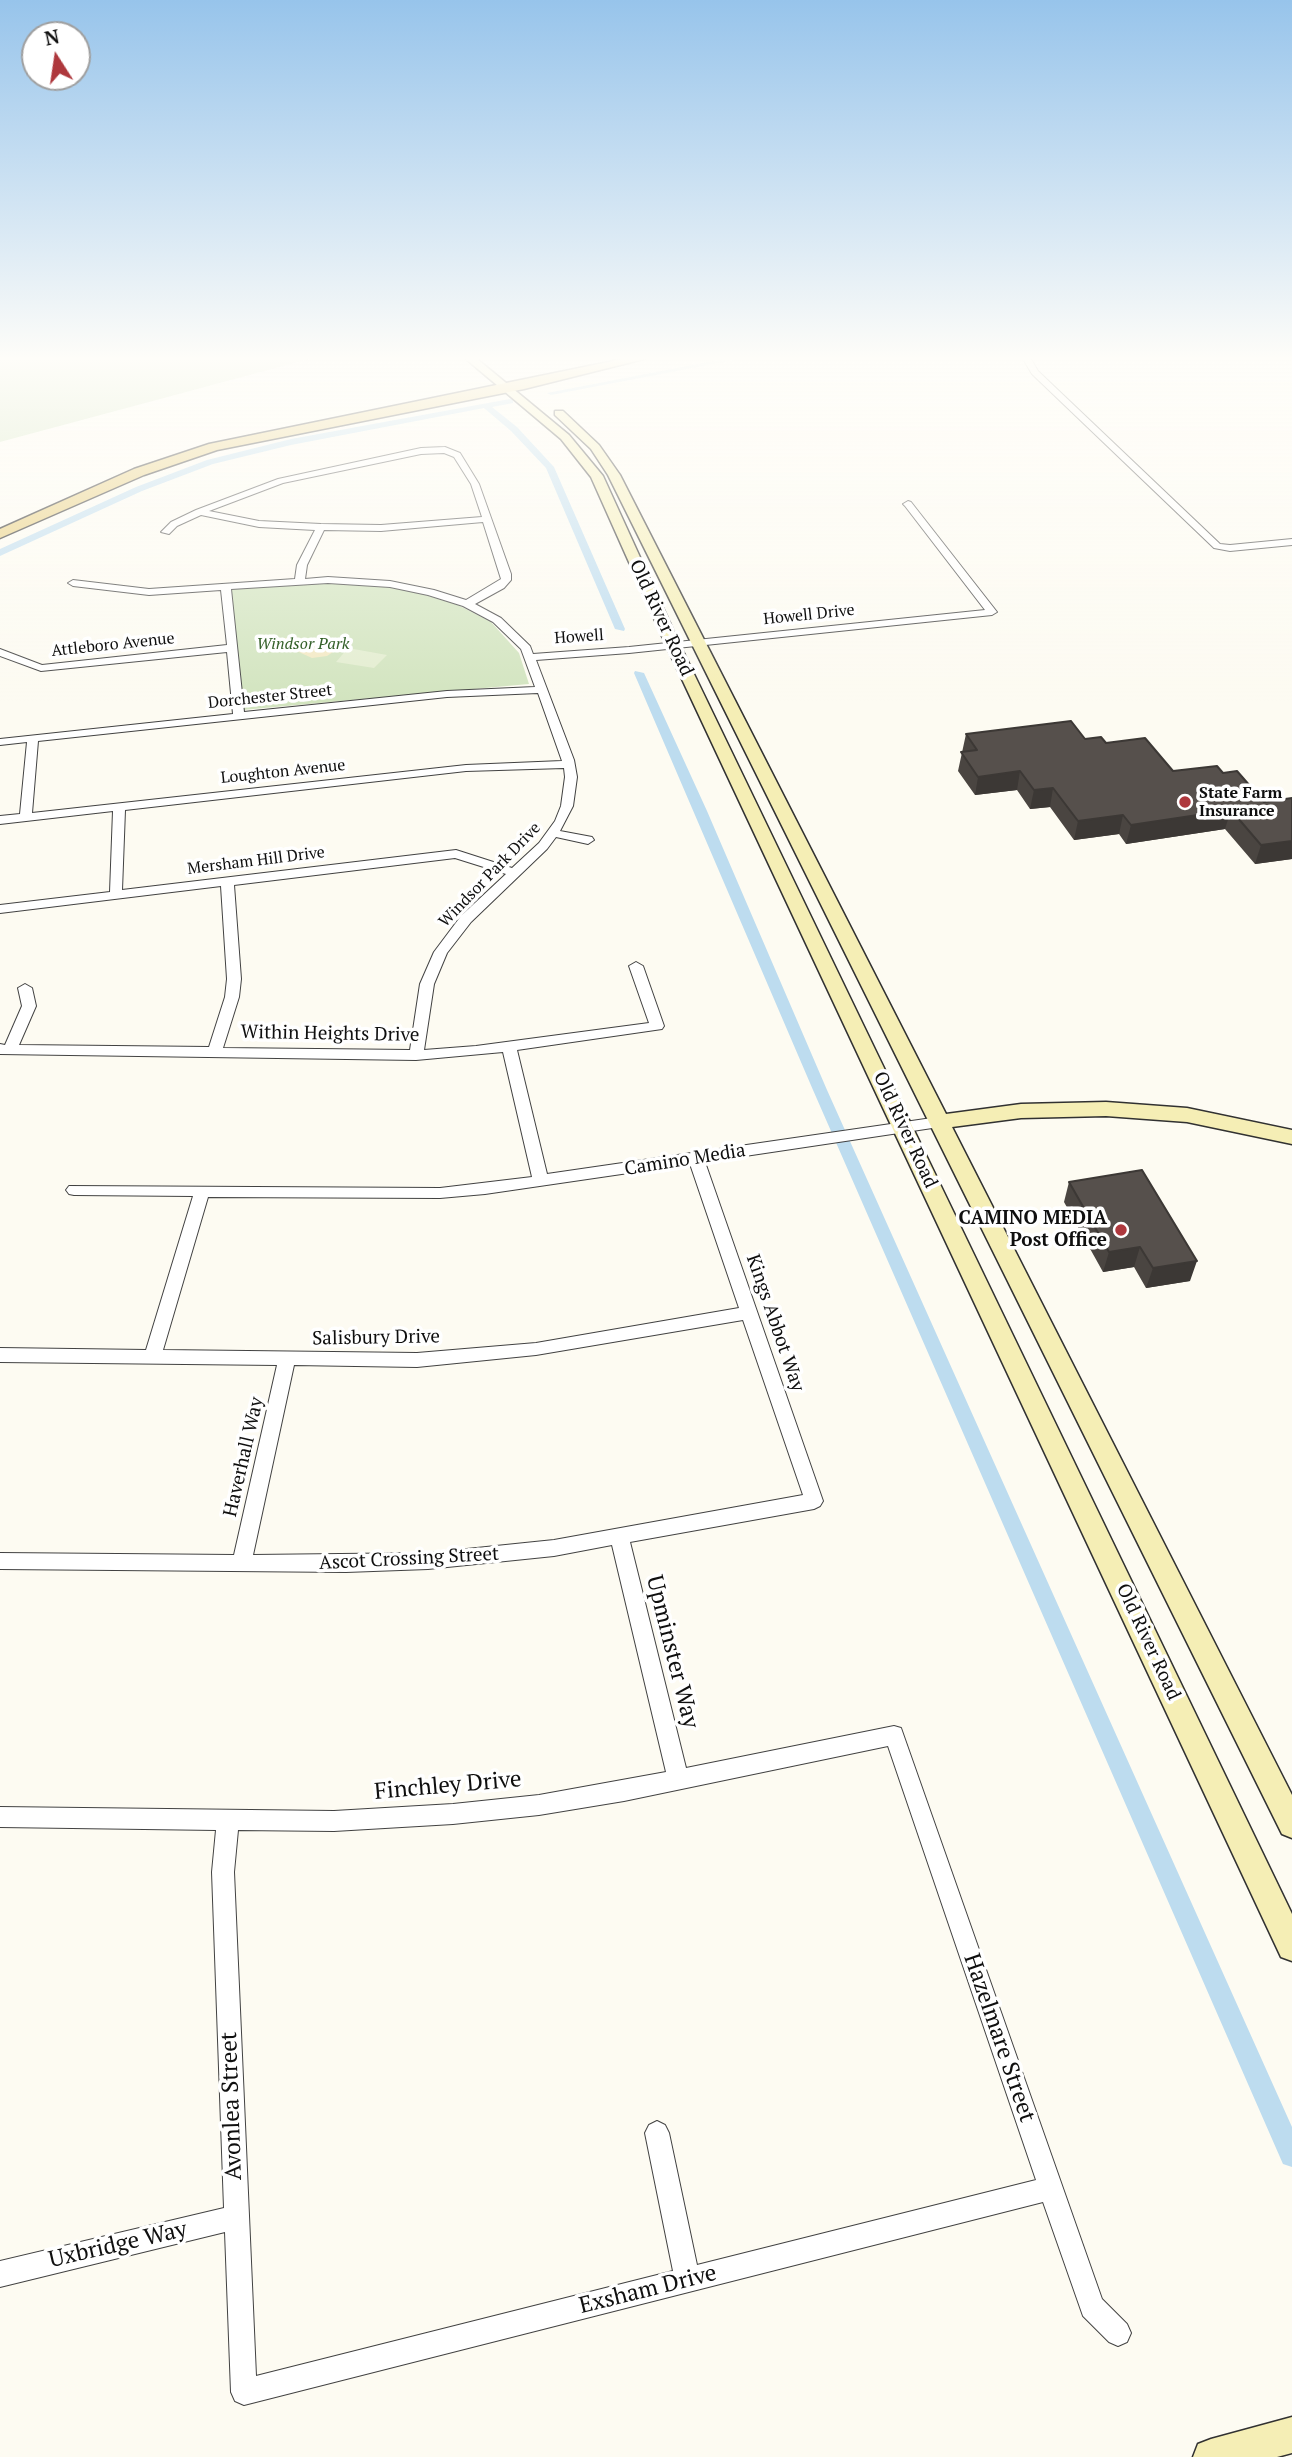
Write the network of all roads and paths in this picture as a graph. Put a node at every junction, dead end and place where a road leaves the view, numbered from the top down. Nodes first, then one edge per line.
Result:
1 (111, 474) edge
2 (136, 474) edge
3 (318, 474) edge
4 (347, 474) edge
5 (470, 474) edge
6 (595, 474) edge
7 (612, 474) edge
8 (1140, 474) edge
9 (353, 480) dead end
10 (606, 498) junction
11 (908, 504) dead end
12 (199, 512) junction
13 (486, 519) junction
14 (0, 523) edge
15 (321, 527) junction
16 (640, 527) junction
17 (166, 532) dead end
18 (0, 534) edge
19 (1292, 542) edge
20 (300, 581) junction
21 (73, 583) dead end
22 (226, 588) junction
23 (467, 604) junction
24 (698, 643) junction
25 (673, 645) junction
26 (232, 648) junction
27 (629, 650) joint
28 (0, 652) edge
29 (531, 657) junction
30 (543, 690) junction
31 (239, 716) junction
32 (33, 738) junction
33 (0, 742) edge
34 (569, 764) junction
35 (119, 807) junction
36 (26, 817) junction
37 (0, 820) edge
38 (553, 833) junction
39 (587, 840) dead end
40 (515, 873) junction
41 (227, 882) junction
42 (116, 895) junction
43 (0, 909) edge
44 (636, 966) dead end
45 (25, 988) dead end
46 (509, 1047) junction
47 (5, 1049) edge
48 (215, 1052) junction
49 (416, 1055) junction
50 (939, 1122) junction
51 (904, 1128) junction
52 (1292, 1137) edge
53 (696, 1158) junction
54 (541, 1181) junction
55 (74, 1189) dead end
56 (202, 1192) junction
57 (749, 1313) junction
58 (0, 1355) edge
59 (152, 1358) junction
60 (288, 1360) junction
61 (814, 1501) joint
62 (619, 1536) junction
63 (0, 1561) edge
64 (242, 1563) junction
65 (894, 1735) joint
66 (678, 1780) junction
67 (0, 1817) edge
68 (228, 1820) junction
69 (1292, 1824) edge
70 (1292, 1946) edge
71 (657, 2133) dead end
72 (1051, 2188) junction
73 (237, 2217) junction
74 (0, 2274) edge
75 (687, 2280) junction
76 (1118, 2333) dead end
77 (244, 2392) joint
78 (1292, 2435) edge
79 (1211, 2457) edge

1 - 14 main road
2 - 18 main road
3 - 12 street
4 - 9 street
5 - 13 street
6 - 10 main road, Old River Road
7 - 16 main road, Old River Road
8 - 19 street
10 - 16 main road
10 - 25 main road, Old River Road
11 - 24 street, Howell Drive
12 - 15 street
12 - 17 street
13 - 15 street
13 - 23 street
15 - 20 street
16 - 24 main road, Old River Road
20 - 22 street, Windsor Park Drive
20 - 23 street, Windsor Park Drive
21 - 22 street, Windsor Park Drive
22 - 26 street
23 - 29 street, Windsor Park Drive
24 - 25 street, Howell Drive
24 - 50 main road, Old River Road
25 - 27 street, Howell Drive
25 - 51 main road, Old River Road
26 - 28 street, Attleboro Avenue
26 - 31 street
27 - 29 street, Howell
29 - 30 street, Windsor Park Drive
30 - 31 street, Dorchester Street
30 - 34 street, Windsor Park Drive
31 - 32 street, Dorchester Street
32 - 33 street, Dorchester Street
32 - 36 street
34 - 35 street, Loughton Avenue
34 - 38 street, Windsor Park Drive
35 - 36 street, Loughton Avenue
35 - 42 street
36 - 37 street, Loughton Avenue
38 - 39 street
38 - 40 street, Windsor Park Drive
40 - 41 street, Mersham Hill Drive
40 - 49 street, Windsor Park Drive
41 - 42 street, Mersham Hill Drive
41 - 48 street
42 - 43 street, Mersham Hill Drive
44 - 46 street, Within Heights Drive
45 - 47 street
46 - 49 street, Within Heights Drive
46 - 54 street
47 - 48 street, Within Heights Drive
48 - 49 street, Within Heights Drive
50 - 51 street, Camino Media
50 - 52 main road, Camino Media
50 - 69 main road, Old River Road
51 - 53 street, Camino Media
51 - 70 main road, Old River Road
53 - 54 street, Camino Media
53 - 57 street, Kings Abbot Way
54 - 56 street, Camino Media
55 - 56 street, Camino Media
56 - 59 street
57 - 60 street, Salisbury Drive
57 - 61 street, Kings Abbot Way
58 - 59 street, Salisbury Drive
59 - 60 street, Salisbury Drive
60 - 64 street, Haverhall Way
61 - 62 street, Ascot Crossing Street
62 - 64 street, Ascot Crossing Street
62 - 66 street, Upminster Way
63 - 64 street, Ascot Crossing Street
65 - 66 street, Finchley Drive
65 - 72 street, Hazelmare Street
66 - 68 street, Finchley Drive
67 - 68 street, Finchley Drive
68 - 73 street, Avonlea Street
71 - 75 street
72 - 75 street, Exsham Drive
72 - 76 street, Hazelmare Street
73 - 74 street, Uxbridge Way
73 - 77 street, Avonlea Street
75 - 77 street, Exsham Drive
78 - 79 main road

